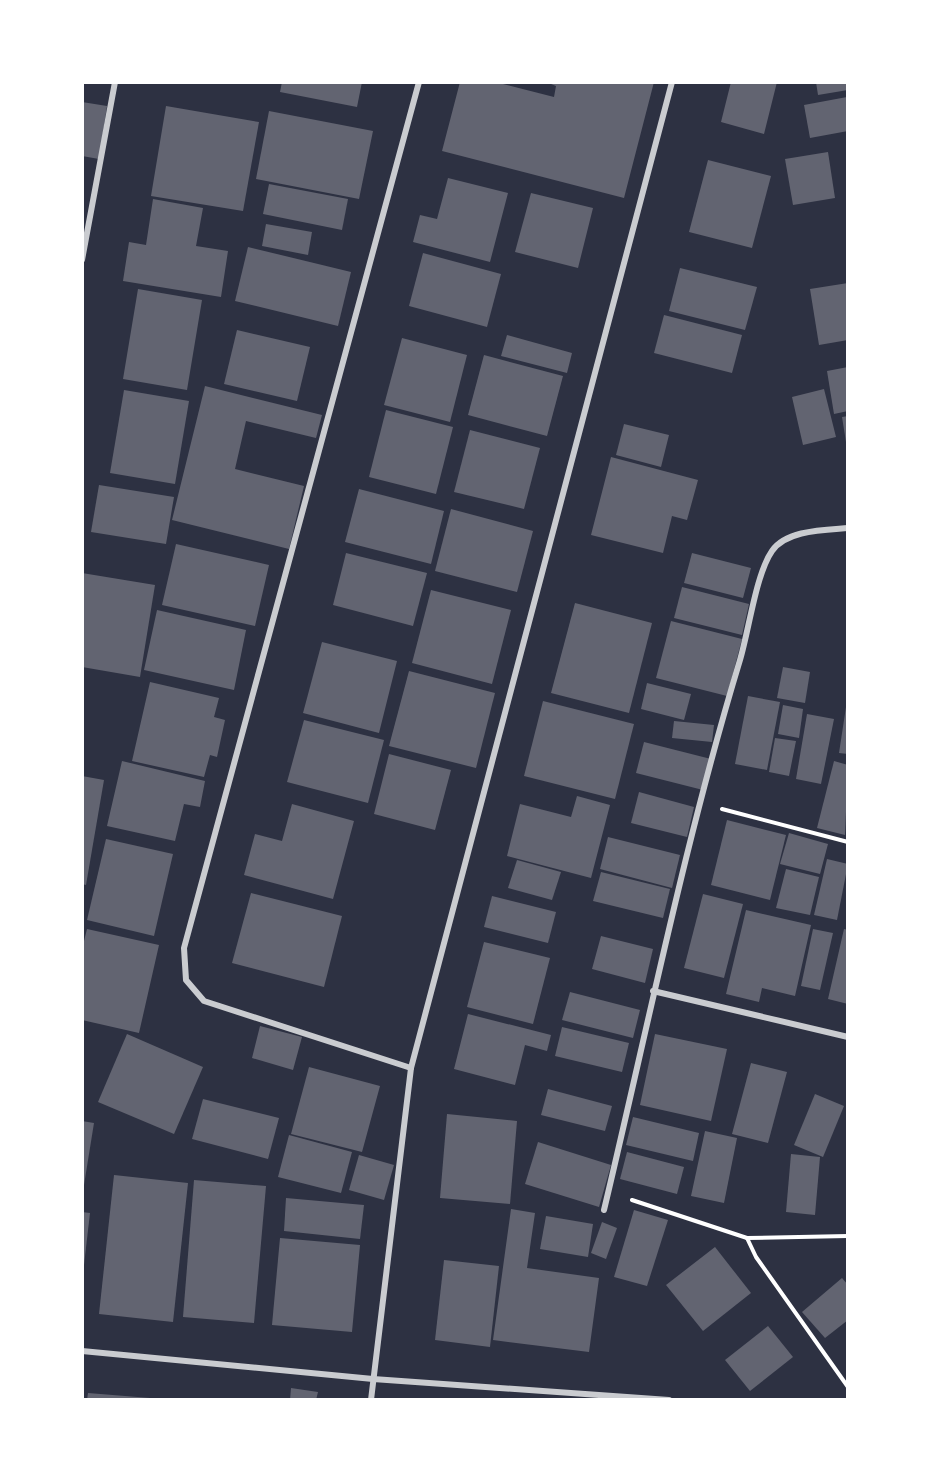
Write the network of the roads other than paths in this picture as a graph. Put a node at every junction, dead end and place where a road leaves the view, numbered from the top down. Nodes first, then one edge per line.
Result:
1 (115, 82) edge
2 (419, 82) edge
3 (672, 82) edge
4 (82, 261) edge
5 (848, 528) edge
6 (653, 991) junction
7 (848, 1037) edge
8 (411, 1068) junction
9 (604, 1210) dead end
10 (82, 1351) edge
11 (373, 1379) junction
12 (371, 1400) edge
13 (669, 1400) edge

1 - 4 street
2 - 8 street
3 - 8 street
5 - 6 street
6 - 7 street
6 - 9 street
8 - 11 street
10 - 11 street
11 - 12 street
11 - 13 street

